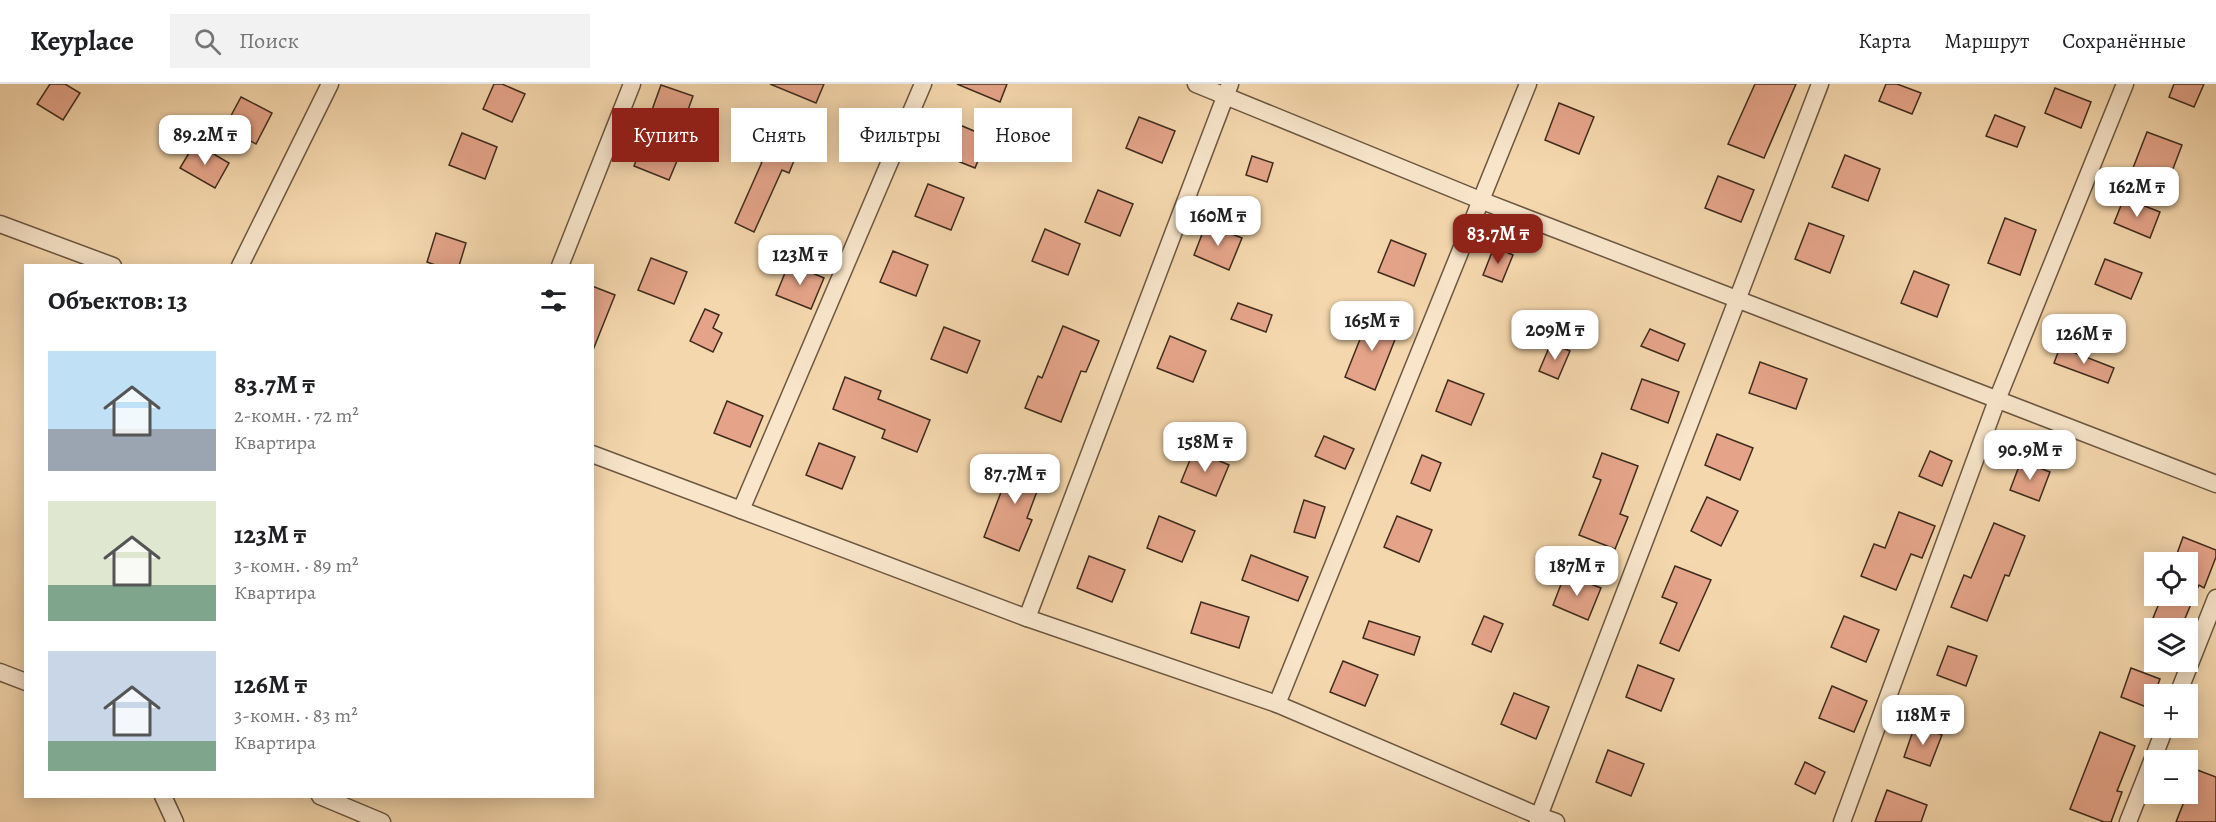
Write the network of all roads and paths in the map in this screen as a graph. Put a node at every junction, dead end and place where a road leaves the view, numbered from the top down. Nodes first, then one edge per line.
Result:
1 (330, 84) edge
2 (632, 84) edge
3 (923, 84) edge
4 (1196, 84) edge
5 (1528, 84) edge
6 (1820, 84) edge
7 (2125, 84) edge
8 (1228, 90) edge
9 (1480, 200) junction
10 (0, 224) edge
11 (108, 264) edge
12 (241, 264) edge
13 (562, 264) edge
14 (1736, 299) junction
15 (1997, 400) junction
16 (594, 455) edge
17 (2216, 484) edge
18 (741, 510) junction
19 (2216, 598) edge
20 (1027, 618) junction
21 (0, 672) edge
22 (24, 681) edge
23 (2182, 684) edge
24 (1277, 704) junction
25 (2161, 738) edge
26 (164, 798) edge
27 (325, 798) edge
28 (1539, 819) edge
29 (175, 822) edge
30 (382, 822) edge
31 (1557, 822) edge
32 (1842, 822) edge
33 (2128, 822) edge

1 - 12 street
2 - 13 street
3 - 18 street
4 - 8 street
5 - 9 street
6 - 14 street
7 - 15 street
8 - 9 street
8 - 20 street
9 - 14 street
9 - 24 street
10 - 11 street
14 - 15 street
14 - 28 street
15 - 17 street
15 - 32 street
16 - 18 street
18 - 20 street
19 - 23 street
20 - 24 street
21 - 22 street
24 - 28 street
25 - 33 street
26 - 29 street
27 - 30 street
28 - 31 street

